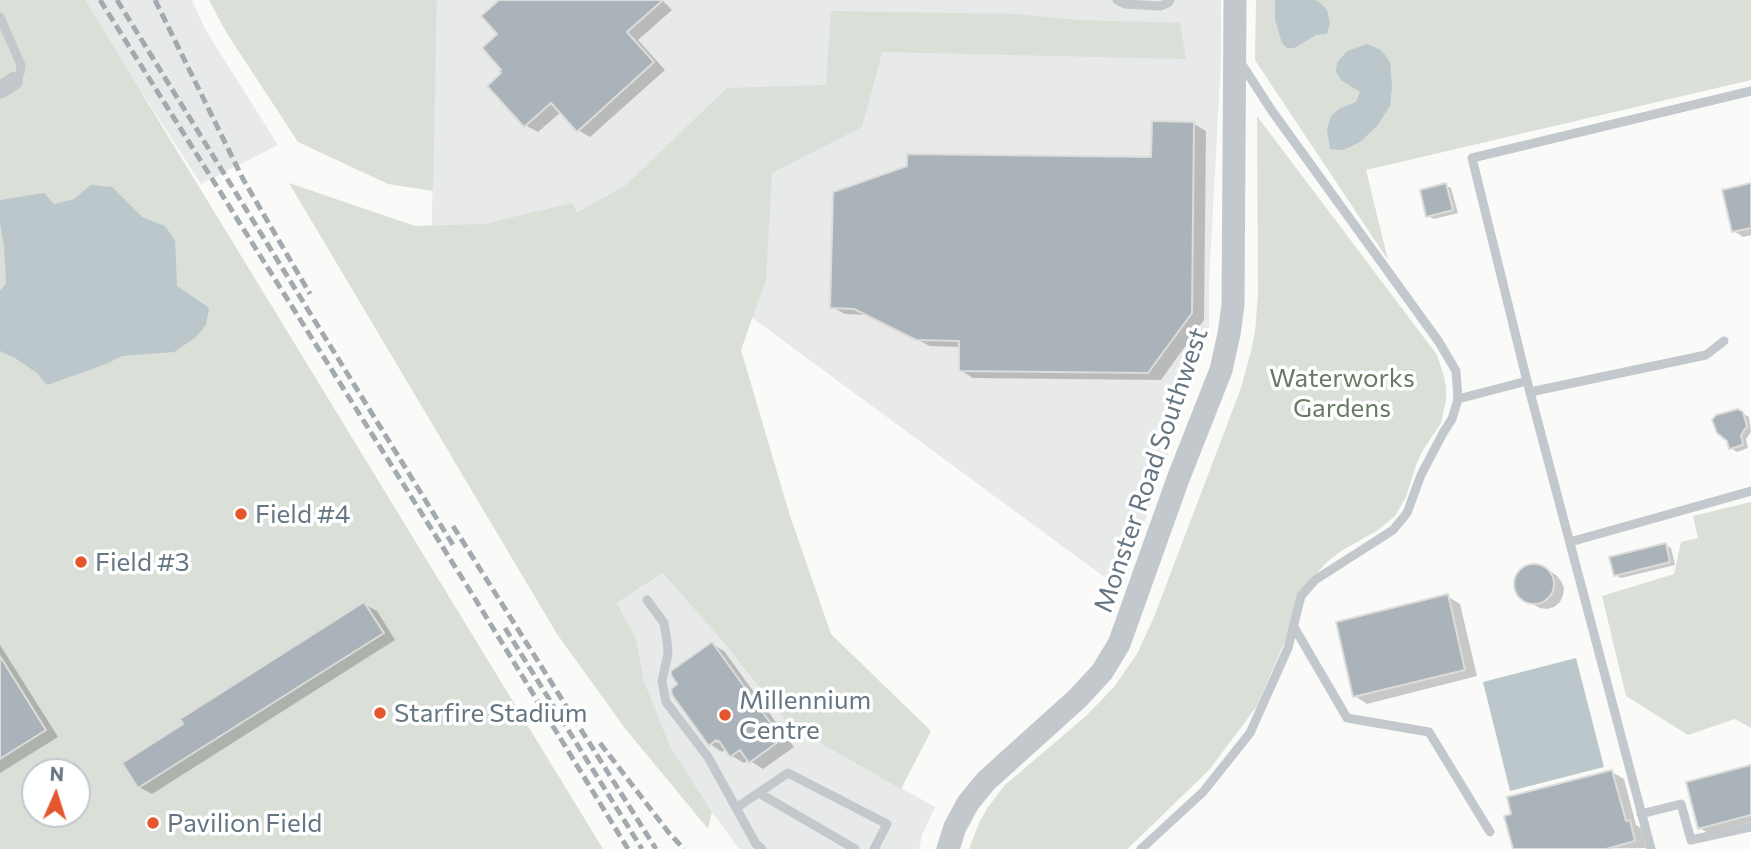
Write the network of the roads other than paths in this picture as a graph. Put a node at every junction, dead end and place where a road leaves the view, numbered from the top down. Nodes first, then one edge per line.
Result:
1 (1117, 0) edge
2 (1170, 0) edge
3 (1235, 0) edge
4 (0, 17) edge
5 (1234, 52) junction
6 (7, 85) edge
7 (1751, 91) edge
8 (1724, 341) dead end
9 (1527, 381) junction
10 (1530, 392) junction
11 (1458, 399) junction
12 (1751, 491) edge
13 (1570, 542) junction
14 (647, 600) dead end
15 (1294, 627) junction
16 (759, 793) junction
17 (736, 808) junction
18 (1642, 814) junction
19 (1751, 827) edge
20 (1490, 832) dead end
21 (762, 849) edge
22 (855, 849) edge
23 (874, 849) edge
24 (948, 849) edge
25 (1141, 849) edge
26 (1651, 849) edge

1 - 2 lane
3 - 5 street, Monster Road Southwest
4 - 6 lane
5 - 11 lane
5 - 24 street, Monster Road Southwest
7 - 9 lane
8 - 10 lane
9 - 10 lane
9 - 11 lane
10 - 13 lane
11 - 15 lane
12 - 13 lane
13 - 18 lane
14 - 17 lane
15 - 20 lane
15 - 25 lane
16 - 17 lane
16 - 22 lane
16 - 23 lane
17 - 21 lane
18 - 19 lane
18 - 26 lane

